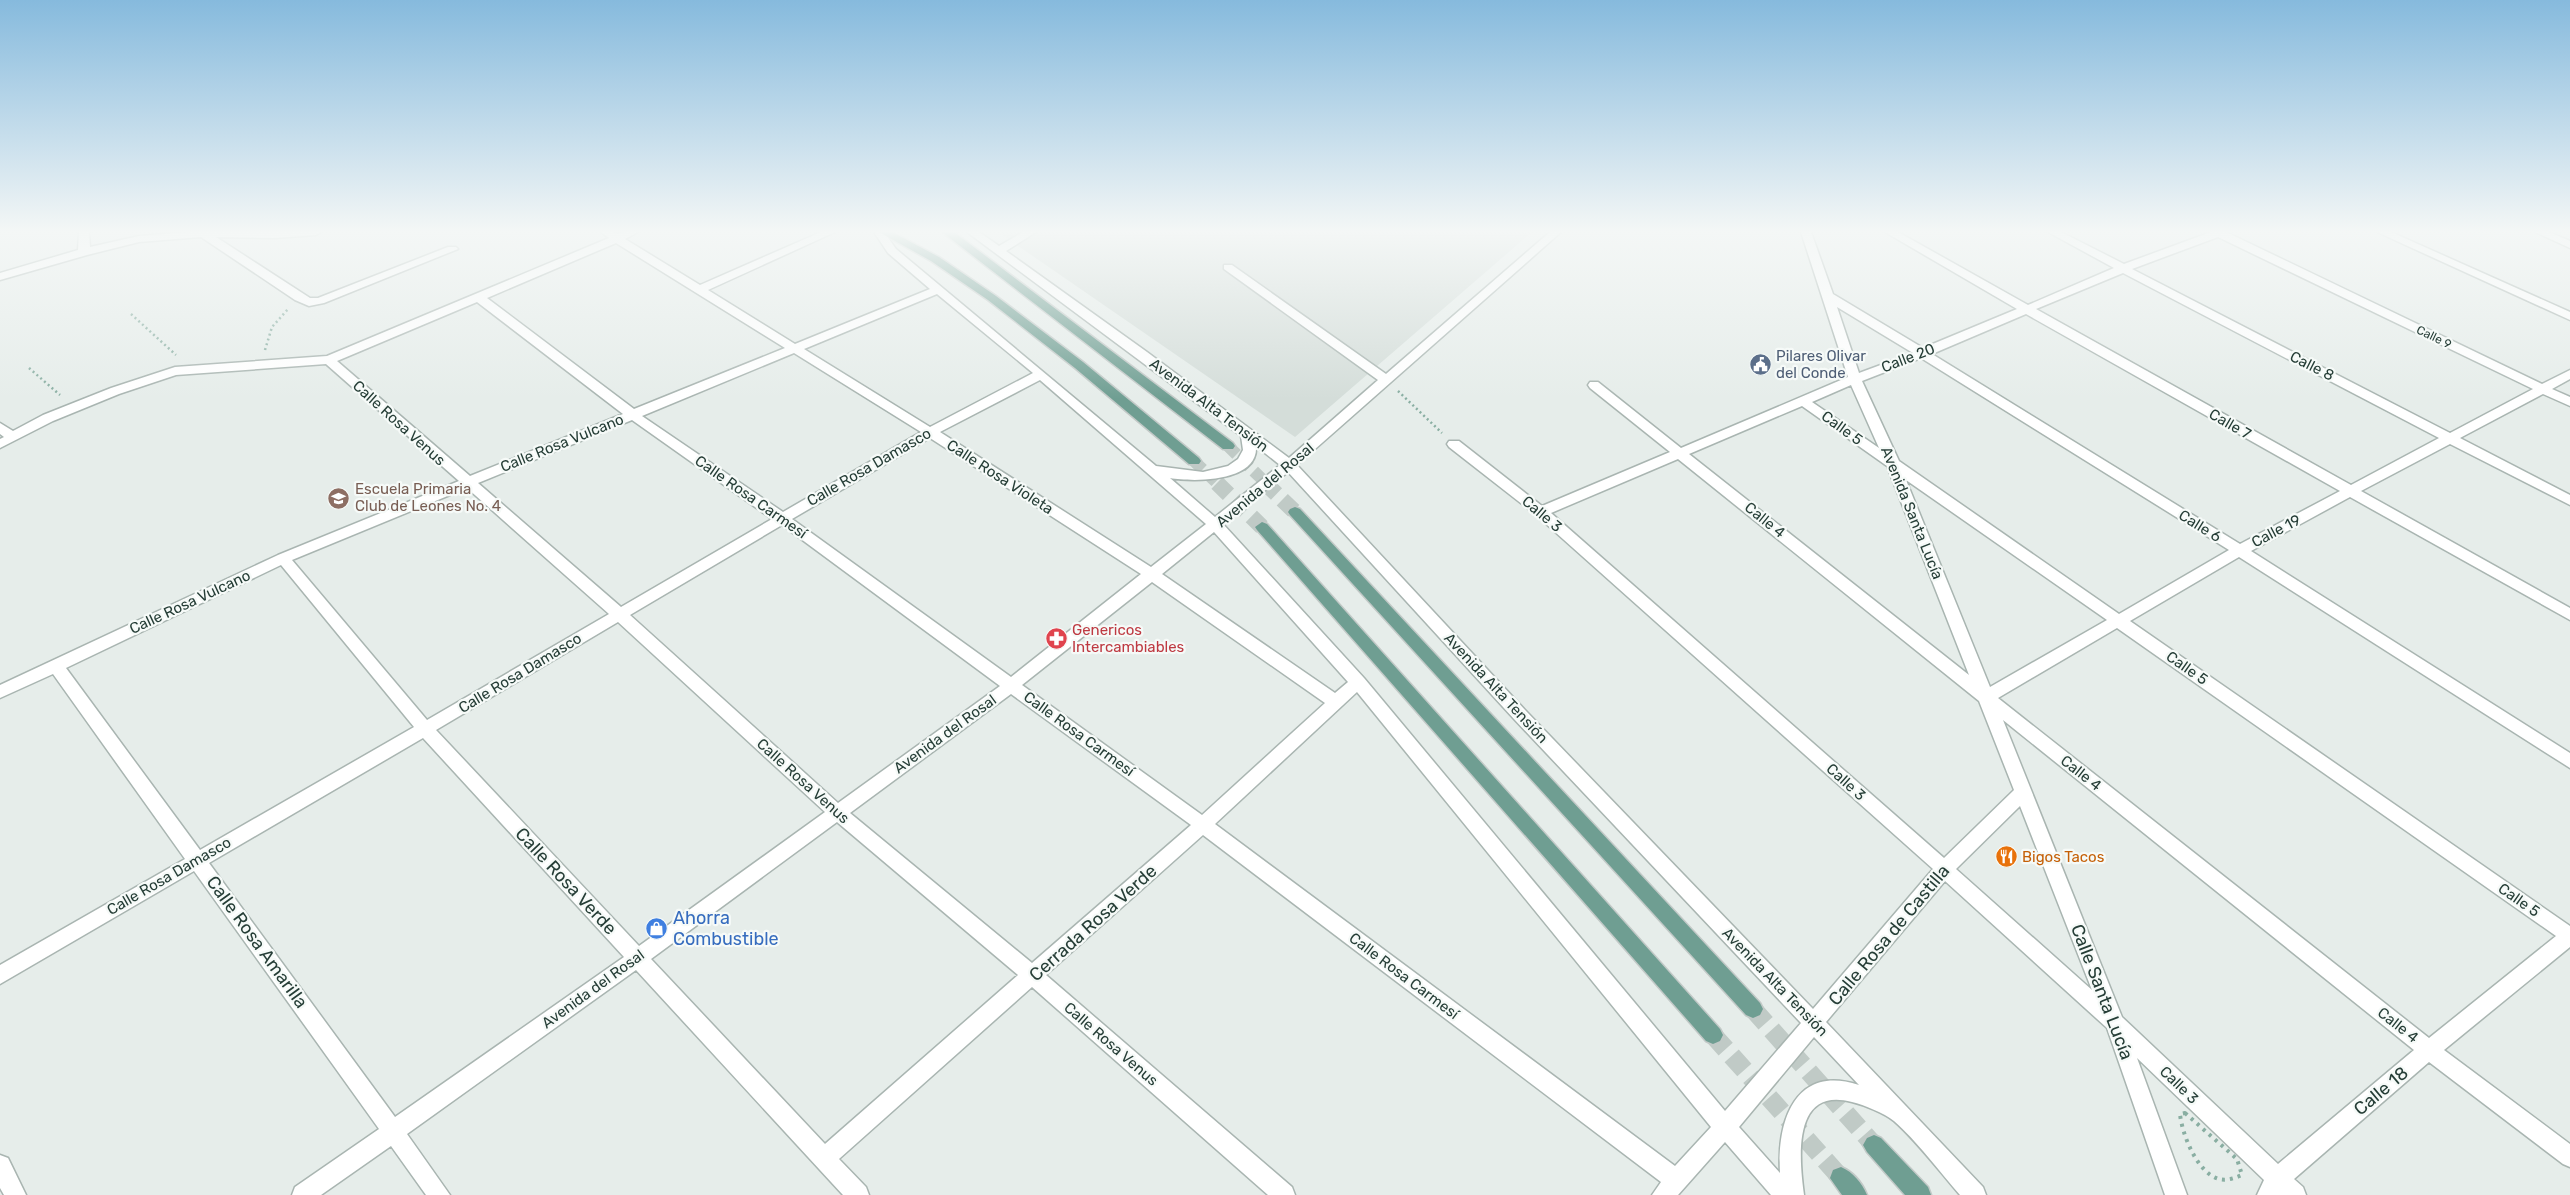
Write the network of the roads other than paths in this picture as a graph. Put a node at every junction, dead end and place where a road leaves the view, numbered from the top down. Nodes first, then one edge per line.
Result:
1 (284, 288) edge
2 (354, 288) edge
3 (495, 288) edge
4 (695, 288) edge
5 (704, 288) edge
6 (934, 288) edge
7 (977, 288) edge
8 (1020, 288) edge
9 (1049, 288) edge
10 (1258, 288) edge
11 (1493, 288) edge
12 (1824, 288) edge
13 (1991, 288) edge
14 (2077, 288) edge
15 (2162, 288) edge
16 (2334, 288) edge
17 (2507, 288) edge
18 (699, 290) junction
19 (937, 290) junction
20 (477, 296) junction
21 (1827, 296) junction
22 (2028, 308) junction
23 (2570, 316) edge
24 (792, 348) junction
25 (1924, 353) junction
26 (329, 360) junction
27 (1041, 374) junction
28 (2570, 374) edge
29 (1855, 379) junction
30 (1387, 381) junction
31 (1594, 385) dead end
32 (2542, 389) junction
33 (1803, 401) junction
34 (2570, 402) edge
35 (633, 415) junction
36 (0, 427) edge
37 (930, 432) junction
38 (1248, 435) junction
39 (2450, 438) junction
40 (6, 441) edge
41 (1454, 444) road end
42 (1228, 446) tunnel mouth
43 (1680, 452) junction
44 (1194, 461) tunnel mouth
45 (1289, 465) junction
46 (1894, 466) junction
47 (1150, 467) junction
48 (465, 482) junction
49 (2350, 493) junction
50 (2570, 501) edge
51 (1295, 512) tunnel mouth
52 (1541, 512) junction
53 (781, 518) junction
54 (1216, 525) junction
55 (1262, 527) tunnel mouth
56 (2239, 551) junction
57 (283, 558) junction
58 (1153, 575) junction
59 (619, 614) junction
60 (2570, 615) edge
61 (2117, 619) junction
62 (56, 666) junction
63 (1358, 682) junction
64 (1012, 685) junction
65 (0, 692) edge
66 (1986, 697) junction
67 (1336, 702) junction
68 (425, 729) junction
69 (2570, 761) edge
70 (2022, 792) junction
71 (838, 813) junction
72 (1203, 826) junction
73 (198, 859) junction
74 (1944, 869) junction
75 (2570, 936) edge
76 (638, 958) junction
77 (0, 975) edge
78 (1033, 976) junction
79 (1753, 1008) tunnel mouth
80 (2115, 1023) junction
81 (1814, 1024) junction
82 (1713, 1035) tunnel mouth
83 (2430, 1050) junction
84 (1901, 1114) junction
85 (1725, 1127) junction
86 (395, 1131) junction
87 (1874, 1145) tunnel mouth
88 (2570, 1157) edge
89 (824, 1158) junction
90 (0, 1165) edge
91 (1842, 1178) tunnel mouth
92 (1676, 1180) junction
93 (2273, 1187) edge
94 (15, 1195) edge
95 (303, 1195) edge
96 (439, 1195) edge
97 (858, 1195) edge
98 (1284, 1195) edge
99 (1663, 1195) edge
100 (1785, 1195) edge
101 (1793, 1195) edge
102 (1856, 1195) edge
103 (1920, 1195) edge
104 (1975, 1195) edge
105 (2176, 1195) edge
106 (2294, 1195) edge

1 - 2 street
3 - 20 street
4 - 18 street, Calle Rosa Violeta
5 - 18 street
6 - 19 street
7 - 44 main road
8 - 42 main road, Avenida Alta Tensión
9 - 38 street, Avenida Alta Tensión
10 - 30 street
11 - 30 street, Avenida del Rosal
12 - 21 street, Avenida Santa Lucía
13 - 22 street, Calle 7
14 - 22 street, Calle 20
15 - 39 street, Calle 8
16 - 32 street, Calle 9
17 - 23 street
18 - 24 street, Calle Rosa Violeta
19 - 24 street, Calle Rosa Vulcano
19 - 27 street
20 - 26 street
20 - 35 street, Calle Rosa Carmesí
21 - 25 street, Calle 6
21 - 29 street, Avenida Santa Lucía
22 - 25 street, Calle 20
22 - 49 street, Calle 7
24 - 35 street, Calle Rosa Vulcano
24 - 37 street, Calle Rosa Violeta
25 - 29 street, Calle 20
25 - 56 street, Calle 6
26 - 40 street
26 - 48 street, Calle Rosa Venus
27 - 37 street, Calle Rosa Damasco
27 - 47 street
28 - 32 street, Calle 19
29 - 33 street, Calle 20
29 - 46 street, Avenida Santa Lucía
30 - 45 street, Avenida del Rosal
31 - 43 street, Calle 4
32 - 34 street, Calle 9
32 - 39 street, Calle 19
33 - 43 street, Calle 20
33 - 46 street, Calle 5
35 - 48 street, Calle Rosa Vulcano
35 - 53 street, Calle Rosa Carmesí
36 - 40 street
37 - 53 street, Calle Rosa Damasco
37 - 58 street, Calle Rosa Violeta
38 - 45 street, Avenida Alta Tensión
38 - 47 street
39 - 49 street, Calle 19
39 - 50 street, Calle 8
41 - 52 street, Calle 3
43 - 52 street, Calle 20
43 - 66 street, Calle 4
45 - 54 street, Avenida del Rosal
45 - 81 street, Avenida Alta Tensión
46 - 61 street, Calle 5
46 - 66 street, Avenida Santa Lucía
47 - 54 street
48 - 57 street, Calle Rosa Vulcano
48 - 59 street, Calle Rosa Venus
49 - 56 street, Calle 19
49 - 60 street, Calle 7
51 - 79 main road, Avenida Alta Tensión
52 - 74 street, Calle 3
53 - 59 street, Calle Rosa Damasco
53 - 64 street, Calle Rosa Carmesí
54 - 58 street, Avenida del Rosal
54 - 63 street
55 - 82 main road
56 - 61 street, Calle 19
56 - 69 street, Calle 6
57 - 62 street, Calle Rosa Vulcano
57 - 68 street, Calle Rosa Verde
58 - 64 street, Avenida del Rosal
58 - 67 street, Calle Rosa Violeta
59 - 68 street, Calle Rosa Damasco
59 - 71 street, Calle Rosa Venus
61 - 66 street, Calle 19
61 - 75 street, Calle 5
62 - 65 street, Calle Rosa Vulcano
62 - 73 street, Calle Rosa Amarilla
63 - 67 street, Cerrada Rosa Verde
63 - 85 street
64 - 71 street, Avenida del Rosal
64 - 72 street, Calle Rosa Carmesí
66 - 70 street, Avenida Santa Lucía
66 - 83 street, Calle 4
67 - 72 street, Cerrada Rosa Verde
68 - 73 street, Calle Rosa Damasco
68 - 76 street, Calle Rosa Verde
70 - 74 street, Calle Rosa de Castilla
70 - 80 street, Calle Santa Lucía
71 - 76 street, Avenida del Rosal
71 - 78 street, Calle Rosa Venus
72 - 78 street, Cerrada Rosa Verde
72 - 92 street, Calle Rosa Carmesí
73 - 77 street, Calle Rosa Damasco
73 - 86 street, Calle Rosa Amarilla
74 - 80 street, Calle 3
74 - 81 street, Calle Rosa de Castilla
75 - 83 street, Calle 18
76 - 86 street, Avenida del Rosal
76 - 89 street, Calle Rosa Verde
78 - 89 street, Cerrada Rosa Verde
78 - 98 street, Calle Rosa Venus
80 - 93 street, Calle 3
80 - 105 street, Calle Santa Lucía
81 - 84 street, Avenida Alta Tensión
81 - 85 street, Calle Rosa de Castilla
83 - 88 street, Calle 4
83 - 93 street, Calle 18
84 - 101 street
84 - 104 street, Avenida Alta Tensión
85 - 92 street, Calle Rosa de Castilla
85 - 100 street
86 - 95 street, Avenida del Rosal
86 - 96 street, Calle Rosa Amarilla
87 - 103 main road
89 - 97 street, Calle Rosa Verde
90 - 94 street
91 - 102 main road
92 - 99 street, Calle Rosa de Castilla
93 - 106 street, Calle 3

